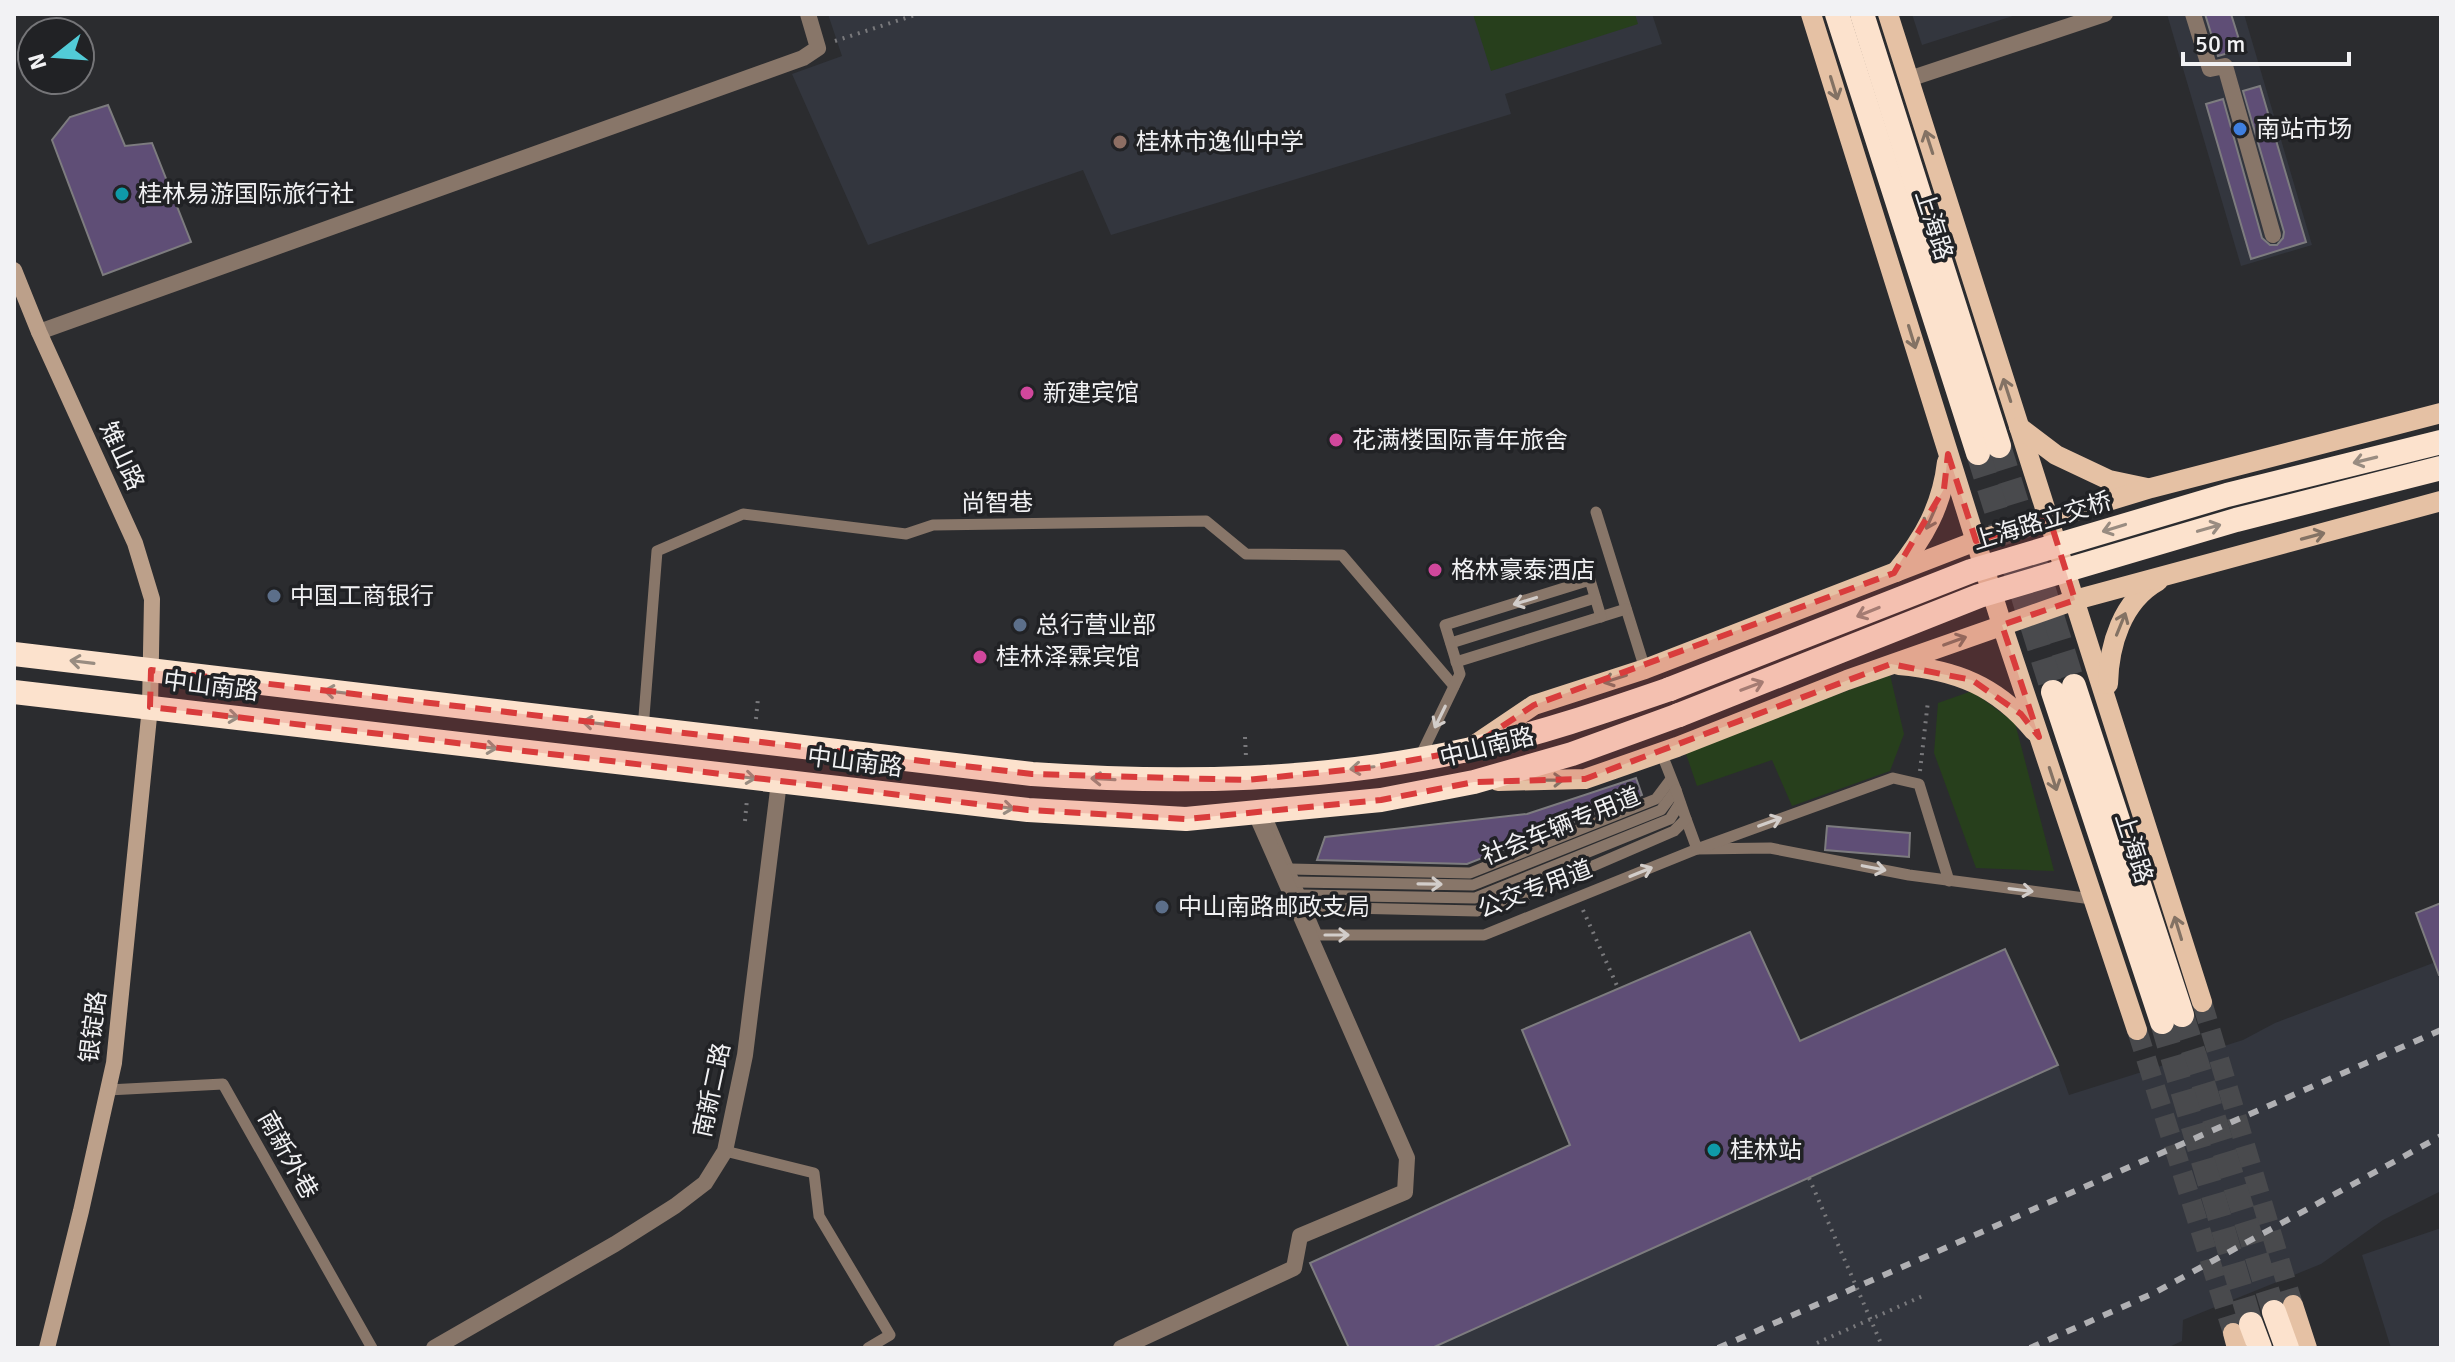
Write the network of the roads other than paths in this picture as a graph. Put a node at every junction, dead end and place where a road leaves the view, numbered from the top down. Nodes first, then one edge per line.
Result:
1 (808, 14) edge
2 (1811, 14) edge
3 (1837, 14) edge
4 (1862, 14) edge
5 (1888, 14) edge
6 (2105, 14) edge
7 (2193, 14) edge
8 (1909, 79) junction
9 (2273, 235) dead end
10 (14, 270) edge
11 (39, 332) junction
12 (2441, 413) edge
13 (2019, 427) junction
14 (2441, 442) edge
15 (1948, 454) junction
16 (2441, 468) edge
17 (2151, 488) junction
18 (2441, 501) edge
19 (1596, 512) dead end
20 (2049, 517) junction
21 (1976, 541) junction
22 (2175, 572) junction
23 (1894, 573) junction
24 (1595, 598) junction
25 (2075, 600) junction
26 (1626, 609) junction
27 (1601, 617) junction
28 (2002, 625) junction
29 (1451, 643) junction
30 (14, 654) edge
31 (1456, 662) junction
32 (1891, 664) junction
33 (1645, 669) junction
34 (151, 670) junction
35 (1454, 686) junction
36 (1670, 689) joint
37 (2064, 689) tunnel mouth
38 (14, 692) edge
39 (2107, 700) junction
40 (150, 707) junction
41 (643, 729) junction
42 (2039, 737) junction
43 (1467, 750) junction
44 (1661, 752) junction
45 (1419, 759) junction
46 (779, 782) junction
47 (1474, 782) junction
48 (1674, 785) junction
49 (1680, 803) junction
50 (1260, 814) junction
51 (1686, 819) junction
52 (1697, 849) junction
53 (1290, 869) junction
54 (1949, 881) junction
55 (1296, 882) junction
56 (2092, 899) junction
57 (1303, 901) junction
58 (2182, 1013) joint
59 (2137, 1030) tunnel mouth
60 (108, 1090) junction
61 (725, 1151) junction
62 (2284, 1308) joint
63 (2240, 1335) tunnel mouth
64 (47, 1348) edge
65 (372, 1348) edge
66 (434, 1348) edge
67 (868, 1348) edge
68 (1121, 1348) edge
69 (2260, 1348) edge
70 (2287, 1348) edge
71 (2307, 1348) edge

1 - 11 street
2 -> 15 main road
3 - 4 highway, 上海路
5 - 8 main road
6 - 8 street
7 - 9 street
13 -> 8 main road
10 - 11 street, 雉山路
11 - 34 street, 雉山路
12 - 17 main road
13 - 17 main road
13 - 20 main road
14 -> 36 highway, 上海路立交桥, bridge
15 - 21 main road
15 -> 23 main road
47 -> 16 highway, 中山南路, bridge
17 - 20 main road
22 -> 18 main road
19 - 26 lane
20 - 21 main road
20 - 25 main road
21 - 23 main road
21 - 28 main road
22 - 25 main road
39 -> 22 main road
23 - 33 main road
24 - 27 lane
24 - 29 lane
24 -> 29 lane
25 - 28 main road
25 - 39 main road
26 - 27 lane
26 - 33 lane
27 - 31 lane
32 -> 28 main road
28 - 42 main road
29 - 31 lane
34 -> 30 highway, 中山南路
31 - 35 lane
32 - 42 main road
32 - 44 main road
33 -> 43 main road
34 - 40 street, 雉山路
41 -> 34 highway, 中山南路
35 - 41 lane, 尚智巷
35 -> 45 lane
36 - 43 highway, 中山南路
37 - 58 highway, 上海路
38 - 40 highway, 中山南路
58 -> 39 main road
40 -> 46 highway, 中山南路
40 - 60 street, 银锭路
45 -> 41 highway, 中山南路
42 -> 56 main road
43 - 45 highway, 中山南路
47 -> 44 main road
44 - 48 lane, 社会车辆专用道
46 -> 50 highway, 中山南路
46 - 61 street, 南新二路
47 - 50 highway, 中山南路
48 - 49 lane
48 - 53 lane, 社会车辆专用道
55 -> 48 lane, 社会车辆专用道
49 - 51 lane
49 - 57 lane
50 - 53 lane, 公交专用道
50 - 68 street
51 - 52 lane
51 - 57 lane
52 -> 54 lane, 公交专用道
52 -> 54 lane
57 -> 52 lane, 公交专用道
53 - 55 lane, 公交专用道
54 -> 56 lane
55 - 57 lane, 公交专用道
56 - 59 main road
60 - 64 street, 银锭路
60 - 65 lane, 南新外巷
61 - 66 street, 南新二路
61 - 67 lane
62 - 70 highway
62 - 71 main road
63 - 69 highway

